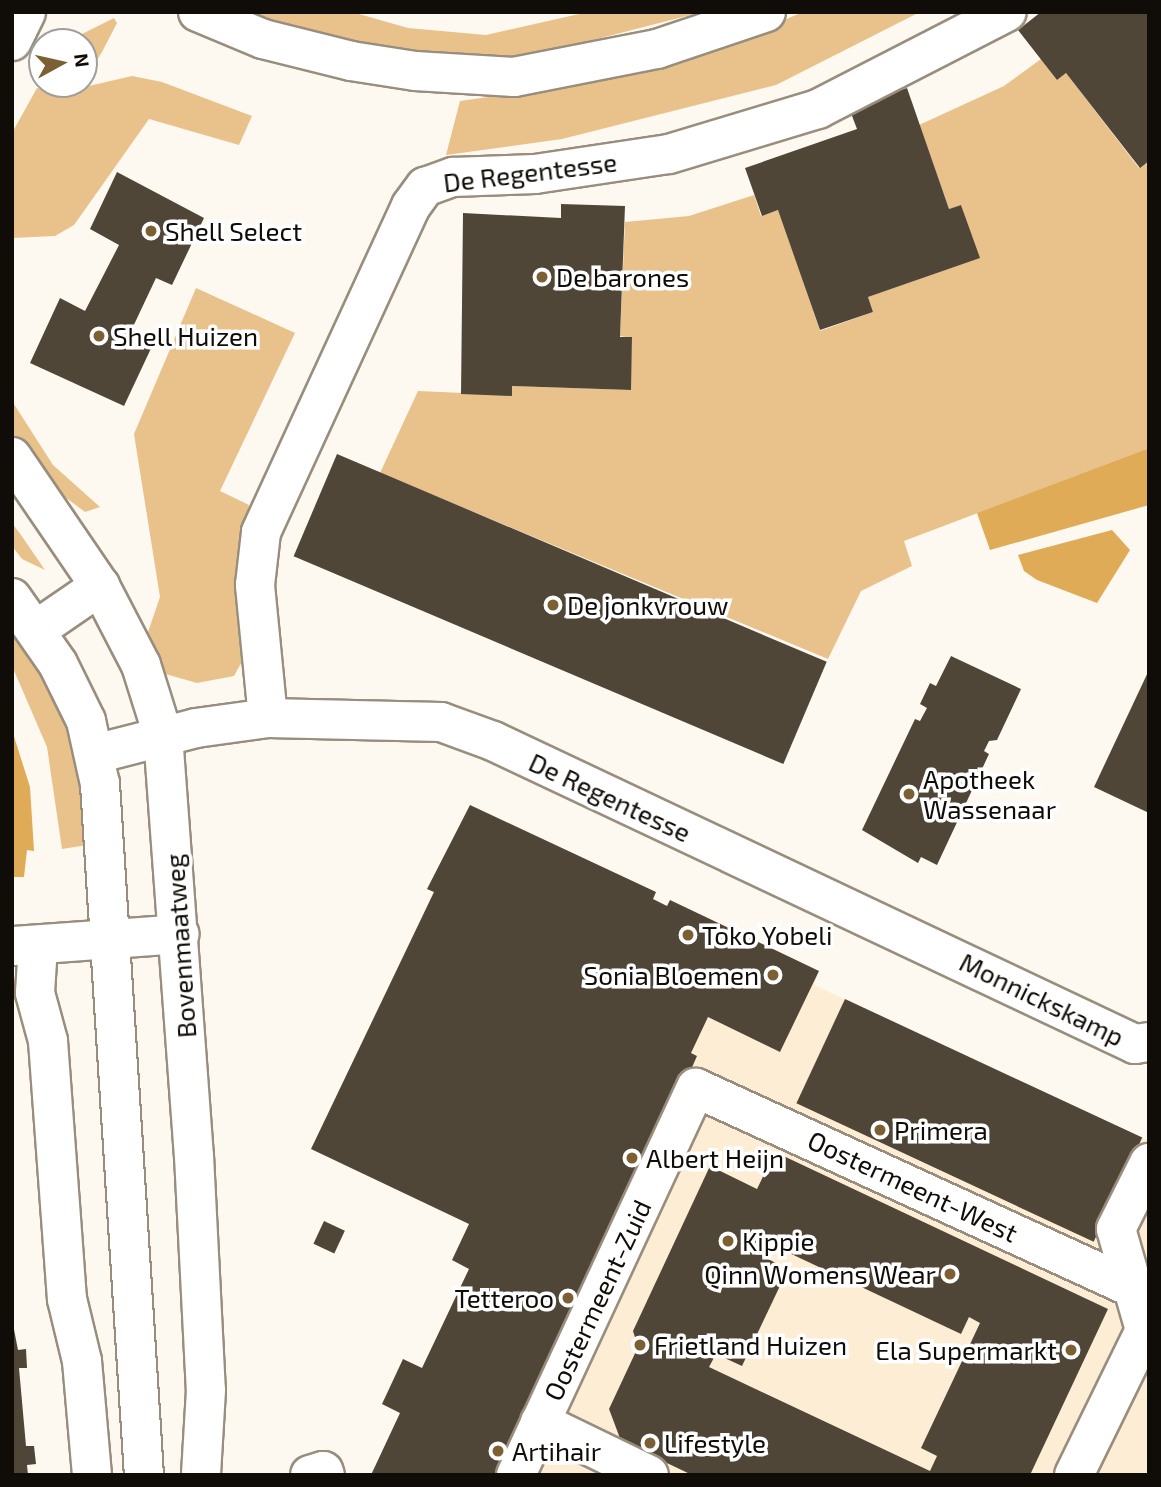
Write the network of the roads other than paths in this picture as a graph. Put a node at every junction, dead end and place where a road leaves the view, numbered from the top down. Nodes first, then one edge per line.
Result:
1 (26, 12) edge
2 (198, 12) edge
3 (766, 12) edge
4 (1007, 12) edge
5 (12, 41) edge
6 (12, 457) edge
7 (100, 586) junction
8 (12, 598) edge
9 (36, 630) junction
10 (268, 718) junction
11 (163, 736) junction
12 (95, 754) junction
13 (180, 934) junction
14 (108, 941) junction
15 (25, 946) edge
16 (936, 948) joint
17 (1149, 1042) edge
18 (696, 1088) joint
19 (1149, 1163) edge
20 (1129, 1286) junction
21 (1147, 1331) edge
22 (540, 1422) junction
23 (92, 1475) edge
24 (144, 1475) edge
25 (201, 1475) edge
26 (310, 1475) edge
27 (325, 1475) edge
28 (516, 1475) edge
29 (649, 1475) edge
30 (1074, 1475) edge

1 - 5 street
2 - 3 street
4 - 10 street, De Regentesse
6 - 7 street, Bovenmaatweg
7 - 9 street
7 - 11 street, Bovenmaatweg
8 - 9 street
9 - 12 street
10 - 11 street, De Regentesse
10 - 16 street, De Regentesse
11 - 12 street, De Regentesse
11 - 13 street, Bovenmaatweg
12 - 14 street
13 - 14 street
13 - 25 street, Bovenmaatweg
14 - 15 street
14 - 24 street
15 - 23 street
16 - 17 street, Monnickskamp
18 - 20 street, Oostermeent-West
18 - 22 street, Oostermeent-Zuid
19 - 20 street
20 - 21 street
21 - 30 street
22 - 28 street, Oostermeent-Zuid
22 - 29 street
26 - 27 street

